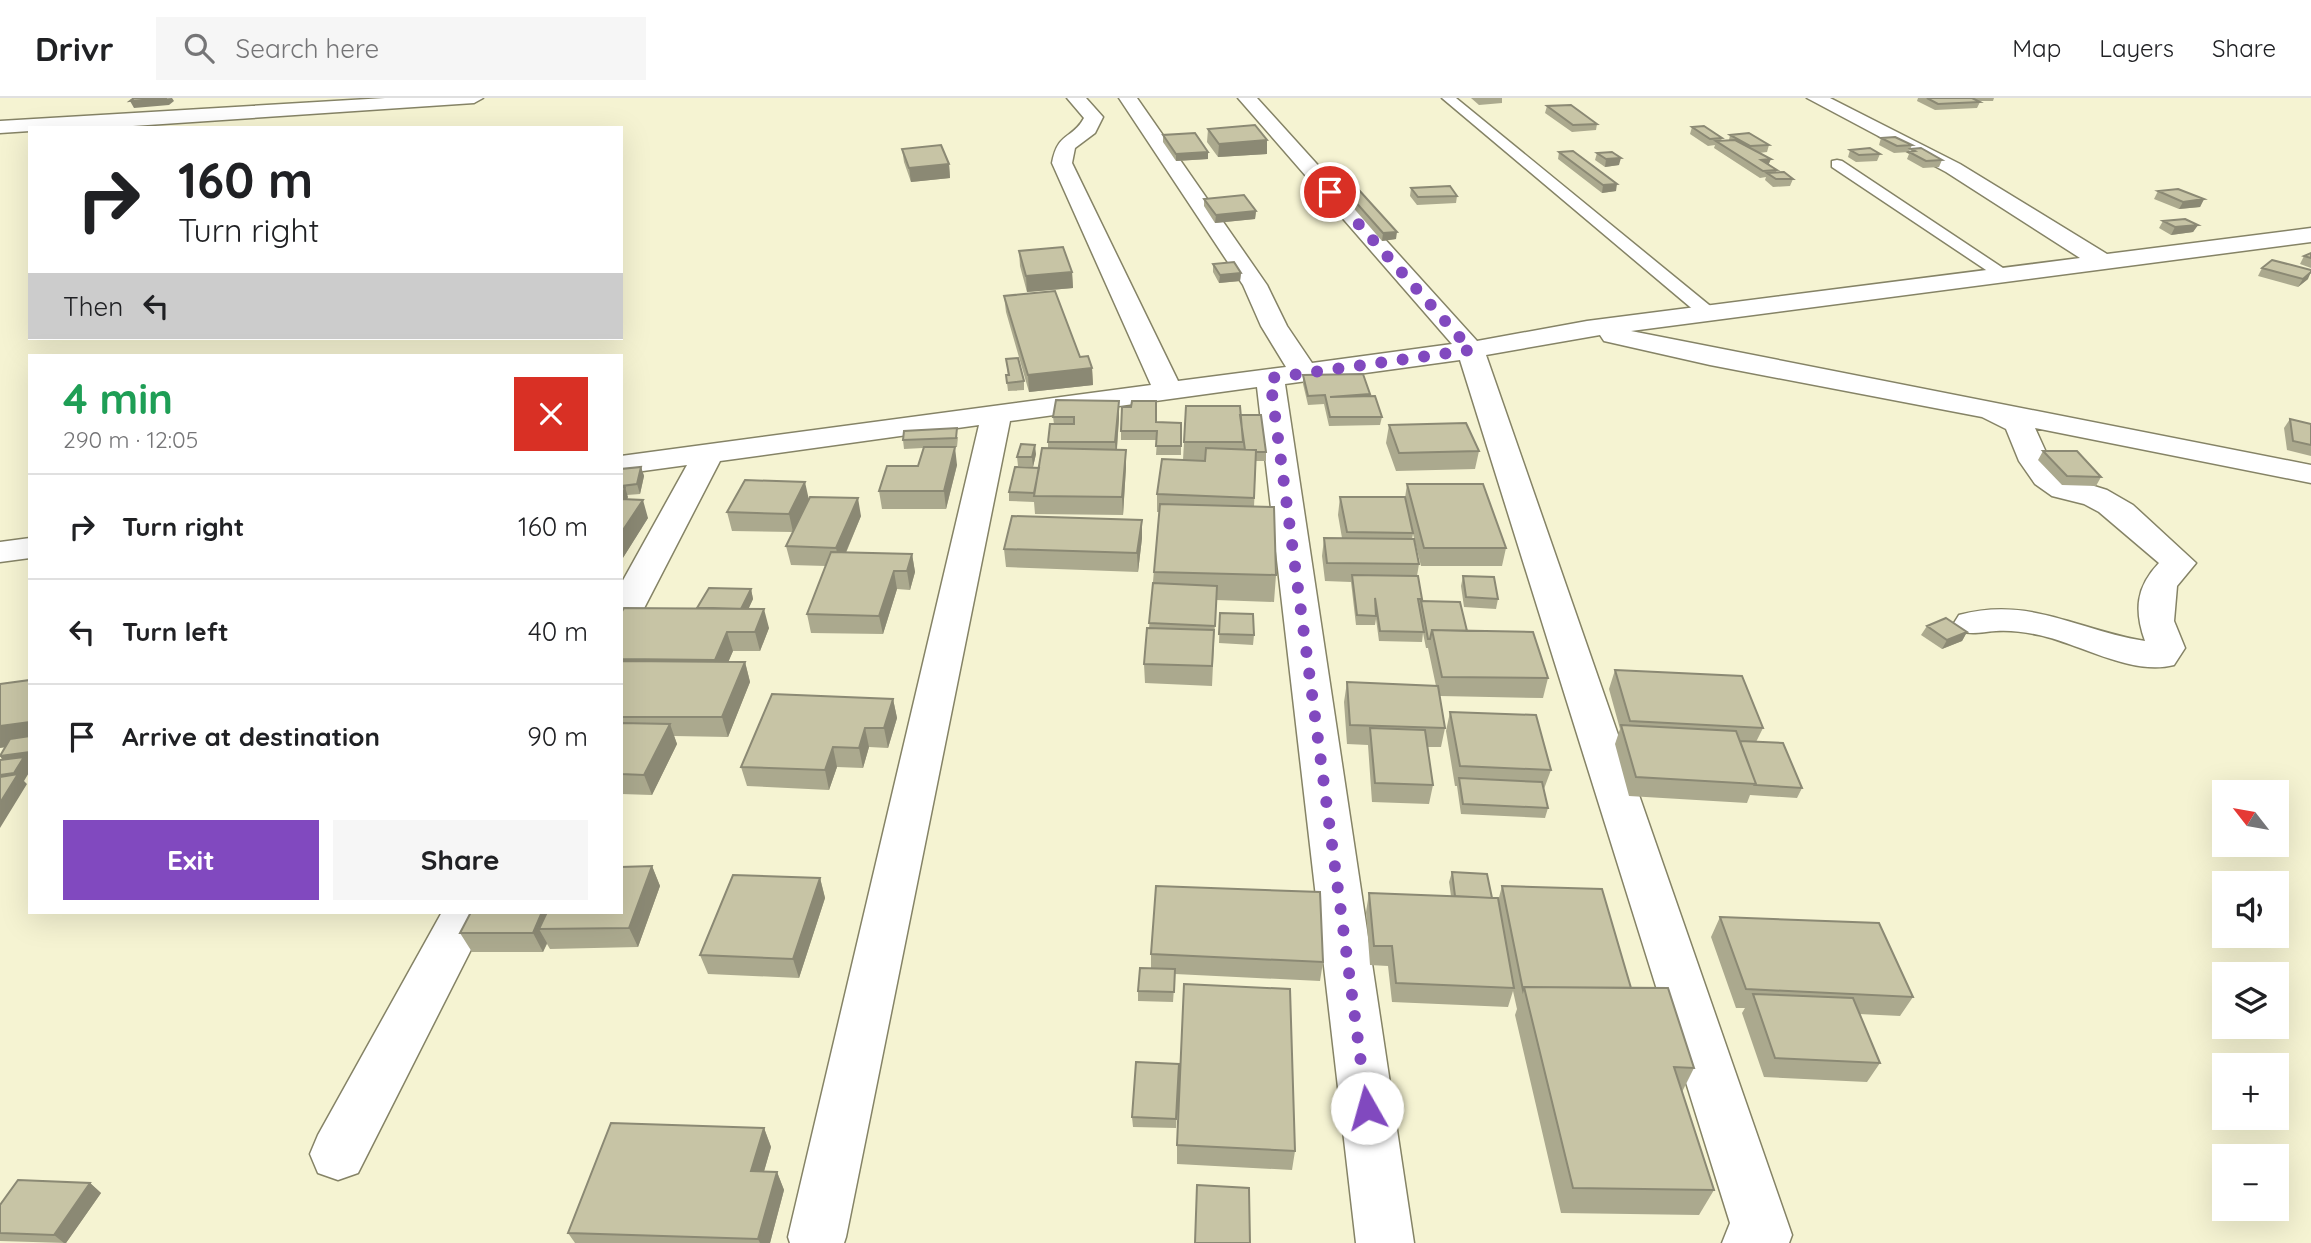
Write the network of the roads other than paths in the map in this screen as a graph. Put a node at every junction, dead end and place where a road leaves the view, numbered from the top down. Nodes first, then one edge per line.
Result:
1 (219, 98) edge
2 (474, 98) edge
3 (1076, 98) edge
4 (1128, 98) edge
5 (1247, 98) edge
6 (1448, 98) edge
7 (1816, 98) edge
8 (208, 115) junction
9 (106, 121) junction
10 (87, 126) edge
11 (0, 127) edge
12 (1837, 164) dead end
13 (2311, 235) edge
14 (2103, 262) junction
15 (2004, 274) junction
16 (1708, 313) junction
17 (1587, 329) junction
18 (1471, 350) junction
19 (1287, 375) junction
20 (1168, 391) junction
21 (1987, 409) junction
22 (997, 413) junction
23 (709, 453) junction
24 (2265, 464) junction
25 (623, 465) edge
26 (2311, 474) edge
27 (2311, 499) edge
28 (623, 614) edge
29 (1972, 623) dead end
30 (465, 914) edge
31 (338, 1154) dead end
32 (817, 1237) dead end
33 (1385, 1243) edge
34 (1751, 1243) edge

1 - 8 street
2 - 8 street
3 - 20 street
4 - 19 street
5 - 18 street
6 - 16 lane
7 - 14 street
8 - 9 street
9 - 10 street
9 - 11 street
12 - 15 lane
13 - 14 street
14 - 15 street
15 - 16 street
16 - 17 street
17 - 18 street
17 - 21 street
18 - 19 street
18 - 34 street
19 - 20 street
19 - 33 street
20 - 22 street
21 - 24 street
21 - 29 street
22 - 23 street
22 - 32 street
23 - 25 street
23 - 28 street
24 - 26 street
24 - 27 street
30 - 31 street

